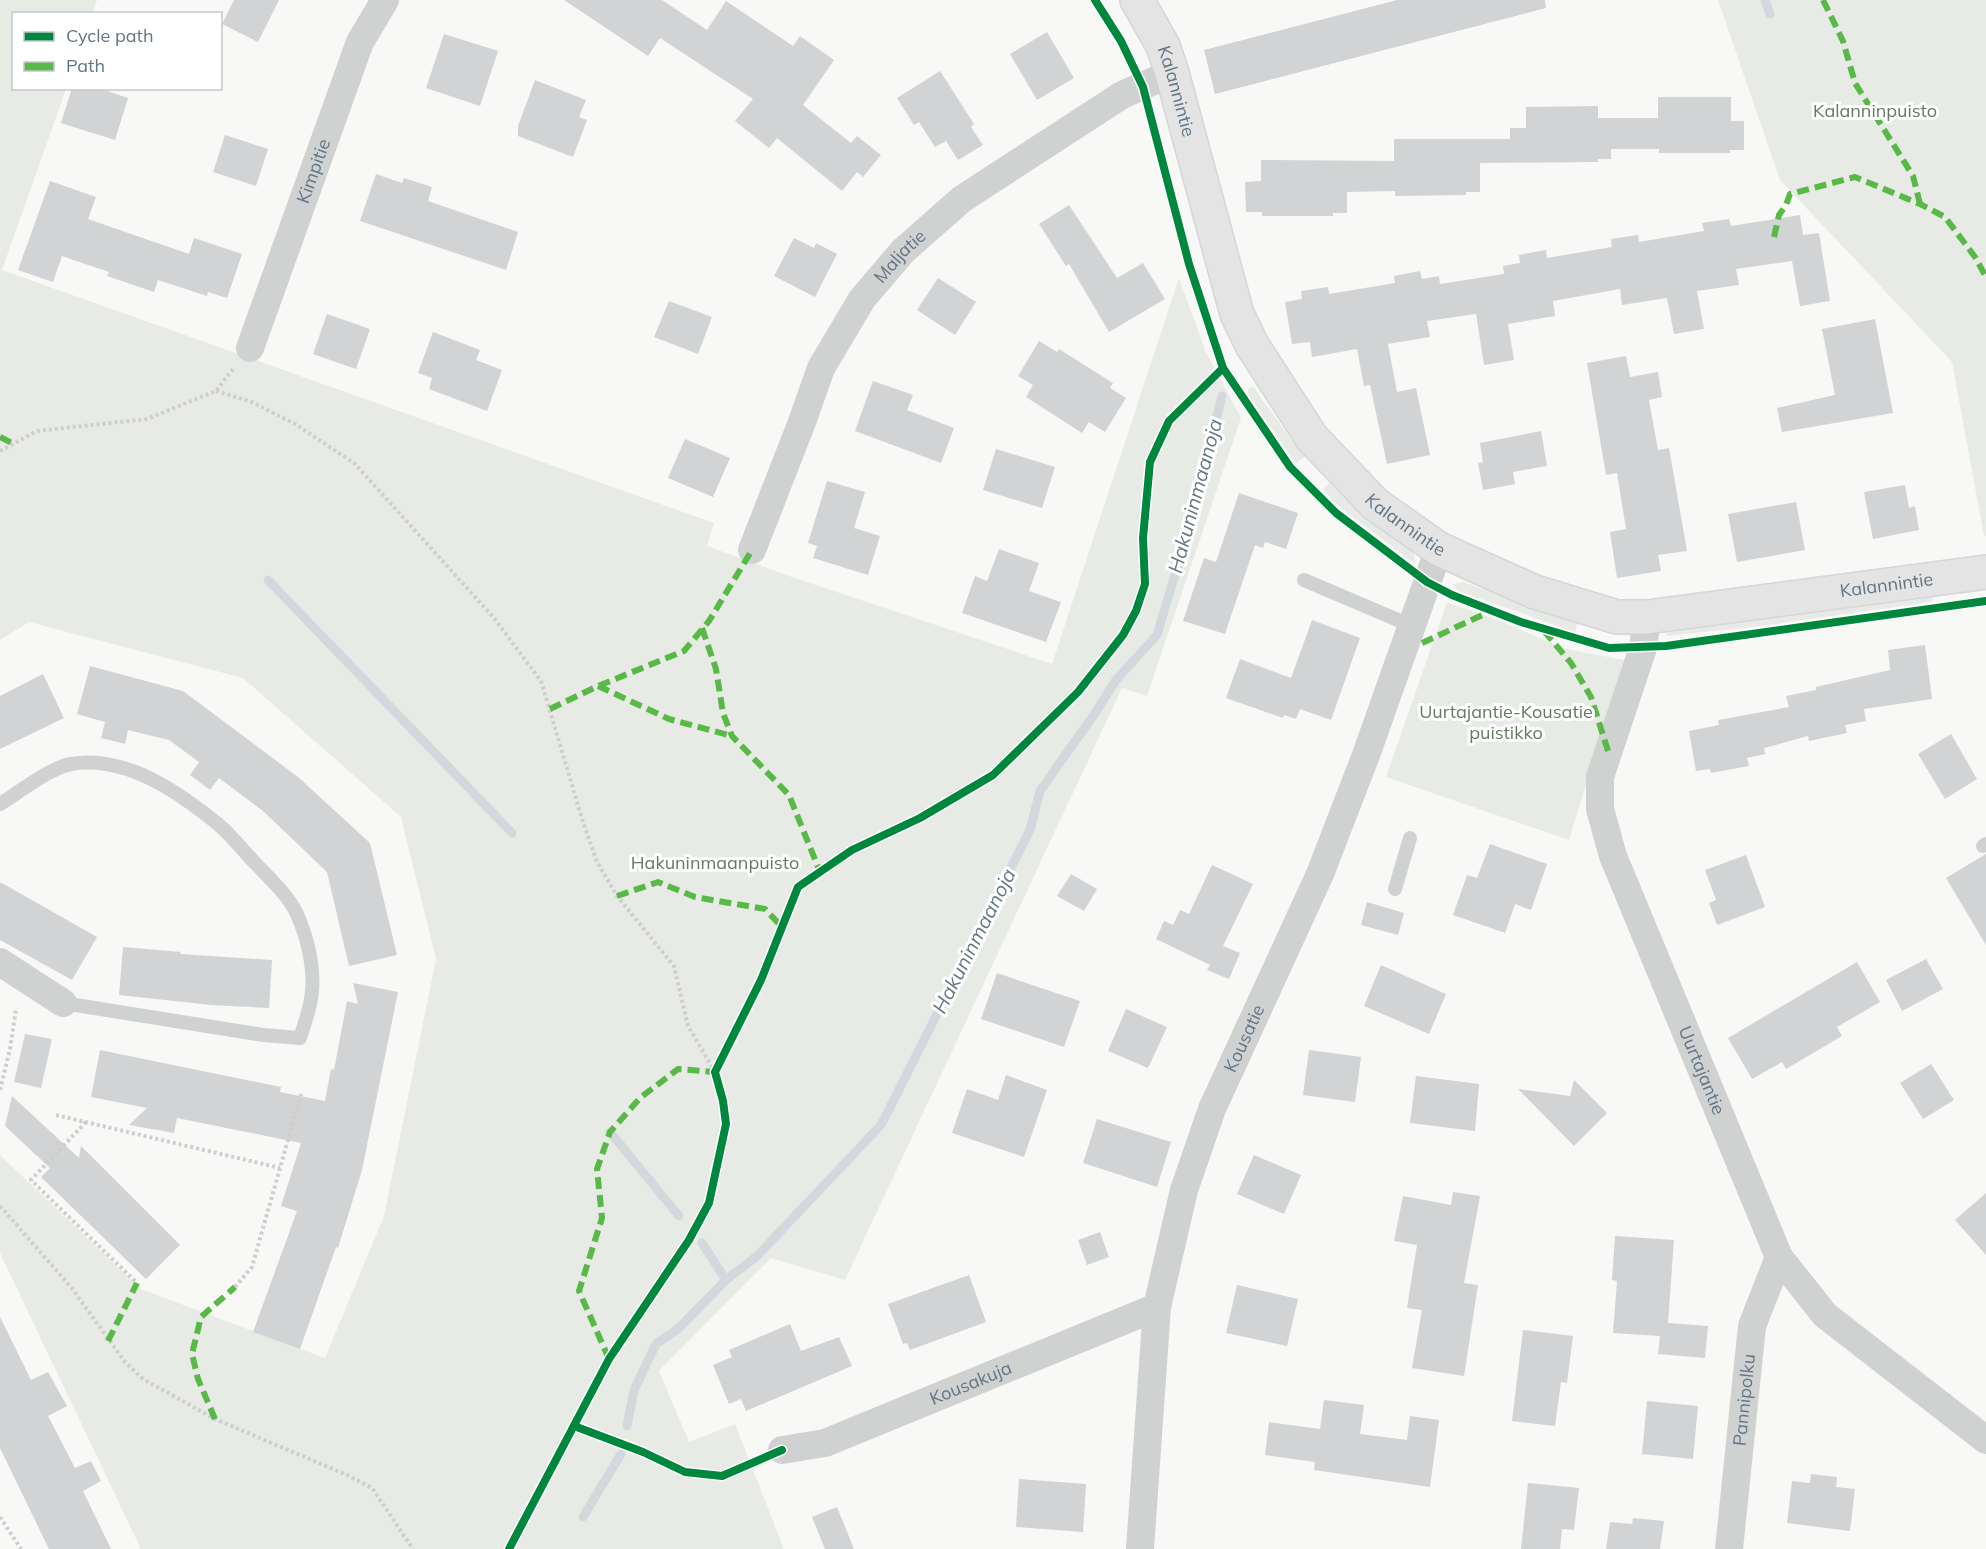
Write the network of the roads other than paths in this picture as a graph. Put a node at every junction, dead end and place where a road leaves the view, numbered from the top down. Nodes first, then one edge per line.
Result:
1 (385, 0) edge
2 (1137, 0) edge
3 (1172, 73) junction
4 (250, 348) dead end
5 (1439, 549) junction
6 (752, 550) dead end
7 (1986, 572) edge
8 (1304, 580) dead end
9 (1647, 617) junction
10 (1412, 626) junction
11 (0, 804) edge
12 (1410, 838) dead end
13 (1395, 889) dead end
14 (11, 968) edge
15 (63, 1004) joint
16 (1779, 1257) junction
17 (1157, 1307) junction
18 (1986, 1440) edge
19 (782, 1450) dead end
20 (1140, 1549) edge
21 (1729, 1549) edge

1 - 4 street, Kimpitie
2 - 3 street, Kalannintie
3 - 5 street, Kalannintie
3 - 6 street, Maljatie
5 - 9 street, Kalannintie
5 - 10 street, Kousatie
7 - 9 street, Kalannintie
8 - 10 lane
9 - 16 street, Uurtajantie
10 - 17 street, Kousatie
11 - 15 lane
12 - 13 lane
14 - 15 street
16 - 18 street, Uurtajantie
16 - 21 street, Pannipolku
17 - 19 street, Kousakuja
17 - 20 street, Kousatie

